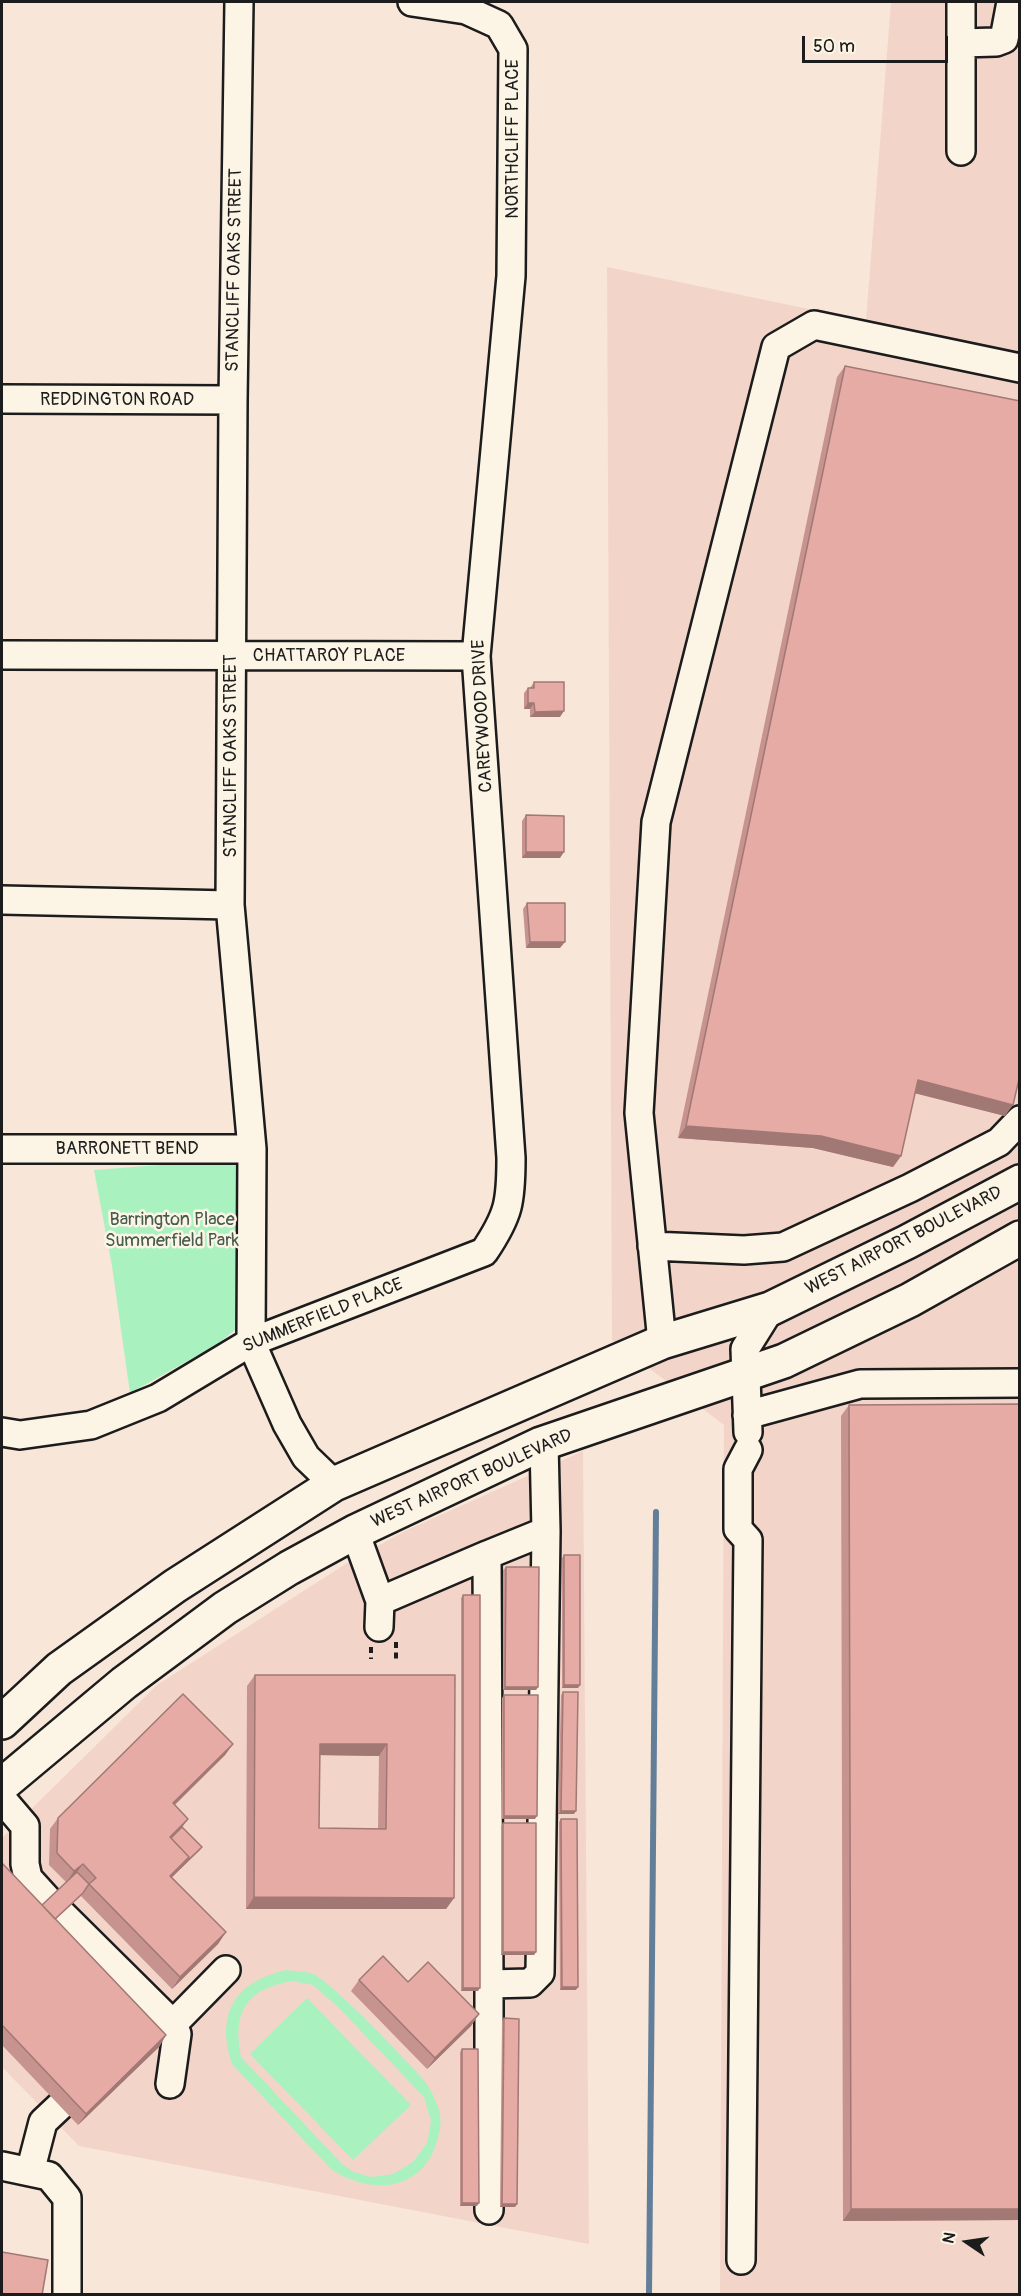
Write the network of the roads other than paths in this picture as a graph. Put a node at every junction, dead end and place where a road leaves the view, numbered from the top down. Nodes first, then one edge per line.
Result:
1 (239, 2) edge
2 (412, 2) edge
3 (961, 2) edge
4 (1011, 2) edge
5 (961, 43) junction
6 (961, 151) dead end
7 (511, 276) joint
8 (1020, 368) edge
9 (2, 399) edge
10 (233, 400) junction
11 (2, 655) edge
12 (232, 656) junction
13 (476, 656) junction
14 (2, 900) edge
15 (230, 905) junction
16 (1020, 1120) edge
17 (2, 1149) edge
18 (252, 1149) junction
19 (511, 1158) joint
20 (1020, 1182) edge
21 (1020, 1238) edge
22 (652, 1246) junction
23 (770, 1308) junction
24 (251, 1342) junction
25 (662, 1342) junction
26 (744, 1374) junction
27 (1020, 1383) edge
28 (526, 1400) junction
29 (747, 1414) junction
30 (2, 1432) edge
31 (543, 1443) junction
32 (334, 1484) junction
33 (546, 1531) junction
34 (355, 1532) junction
35 (488, 1556) junction
36 (2, 1722) edge
37 (2, 1785) edge
38 (2, 1799) edge
39 (226, 1970) dead end
40 (489, 1984) junction
41 (158, 2021) junction
42 (170, 2084) dead end
43 (60, 2106) edge
44 (2, 2166) edge
45 (30, 2172) junction
46 (489, 2210) dead end
47 (741, 2260) dead end
48 (67, 2295) edge

1 - 10 street, STANCLIFF OAKS STREET
2 - 7 street, NORTHCLIFF PLACE
3 - 5 street
4 - 5 street
5 - 6 street
7 - 13 street, CAREYWOOD DRIVE
8 - 22 street
9 - 10 street, REDDINGTON ROAD
10 - 12 street, STANCLIFF OAKS STREET
11 - 12 street, CHATTAROY PLACE
12 - 13 street, CHATTAROY PLACE
12 - 15 street, STANCLIFF OAKS STREET
13 - 19 street, CAREYWOOD DRIVE
14 - 15 street
15 - 18 street, STANCLIFF OAKS STREET
16 - 22 street
17 - 18 street, BARRONETT BEND
18 - 24 street, STANCLIFF OAKS STREET
19 - 24 street, SUMMERFIELD PLACE
20 - 23 main road, WEST AIRPORT BOULEVARD
21 - 26 main road, WEST AIRPORT BOULEVARD
22 - 25 street
23 - 25 main road, WEST AIRPORT BOULEVARD
23 - 26 street
24 - 30 street, SUMMERFIELD PLACE
24 - 32 street, STANCLIFF OAKS STREET
25 - 28 main road, WEST AIRPORT BOULEVARD
26 - 29 street
26 - 31 main road, WEST AIRPORT BOULEVARD
27 - 29 street
28 - 31 main road
28 - 32 main road, WEST AIRPORT BOULEVARD
29 - 47 street
31 - 33 street
31 - 34 main road, WEST AIRPORT BOULEVARD
32 - 34 main road
32 - 36 main road, WEST AIRPORT BOULEVARD
33 - 35 street
33 - 40 street
34 - 35 street
34 - 37 main road, WEST AIRPORT BOULEVARD
35 - 40 street
38 - 41 street
39 - 41 street
40 - 46 street
41 - 42 street
43 - 45 street
44 - 45 street
45 - 48 street

